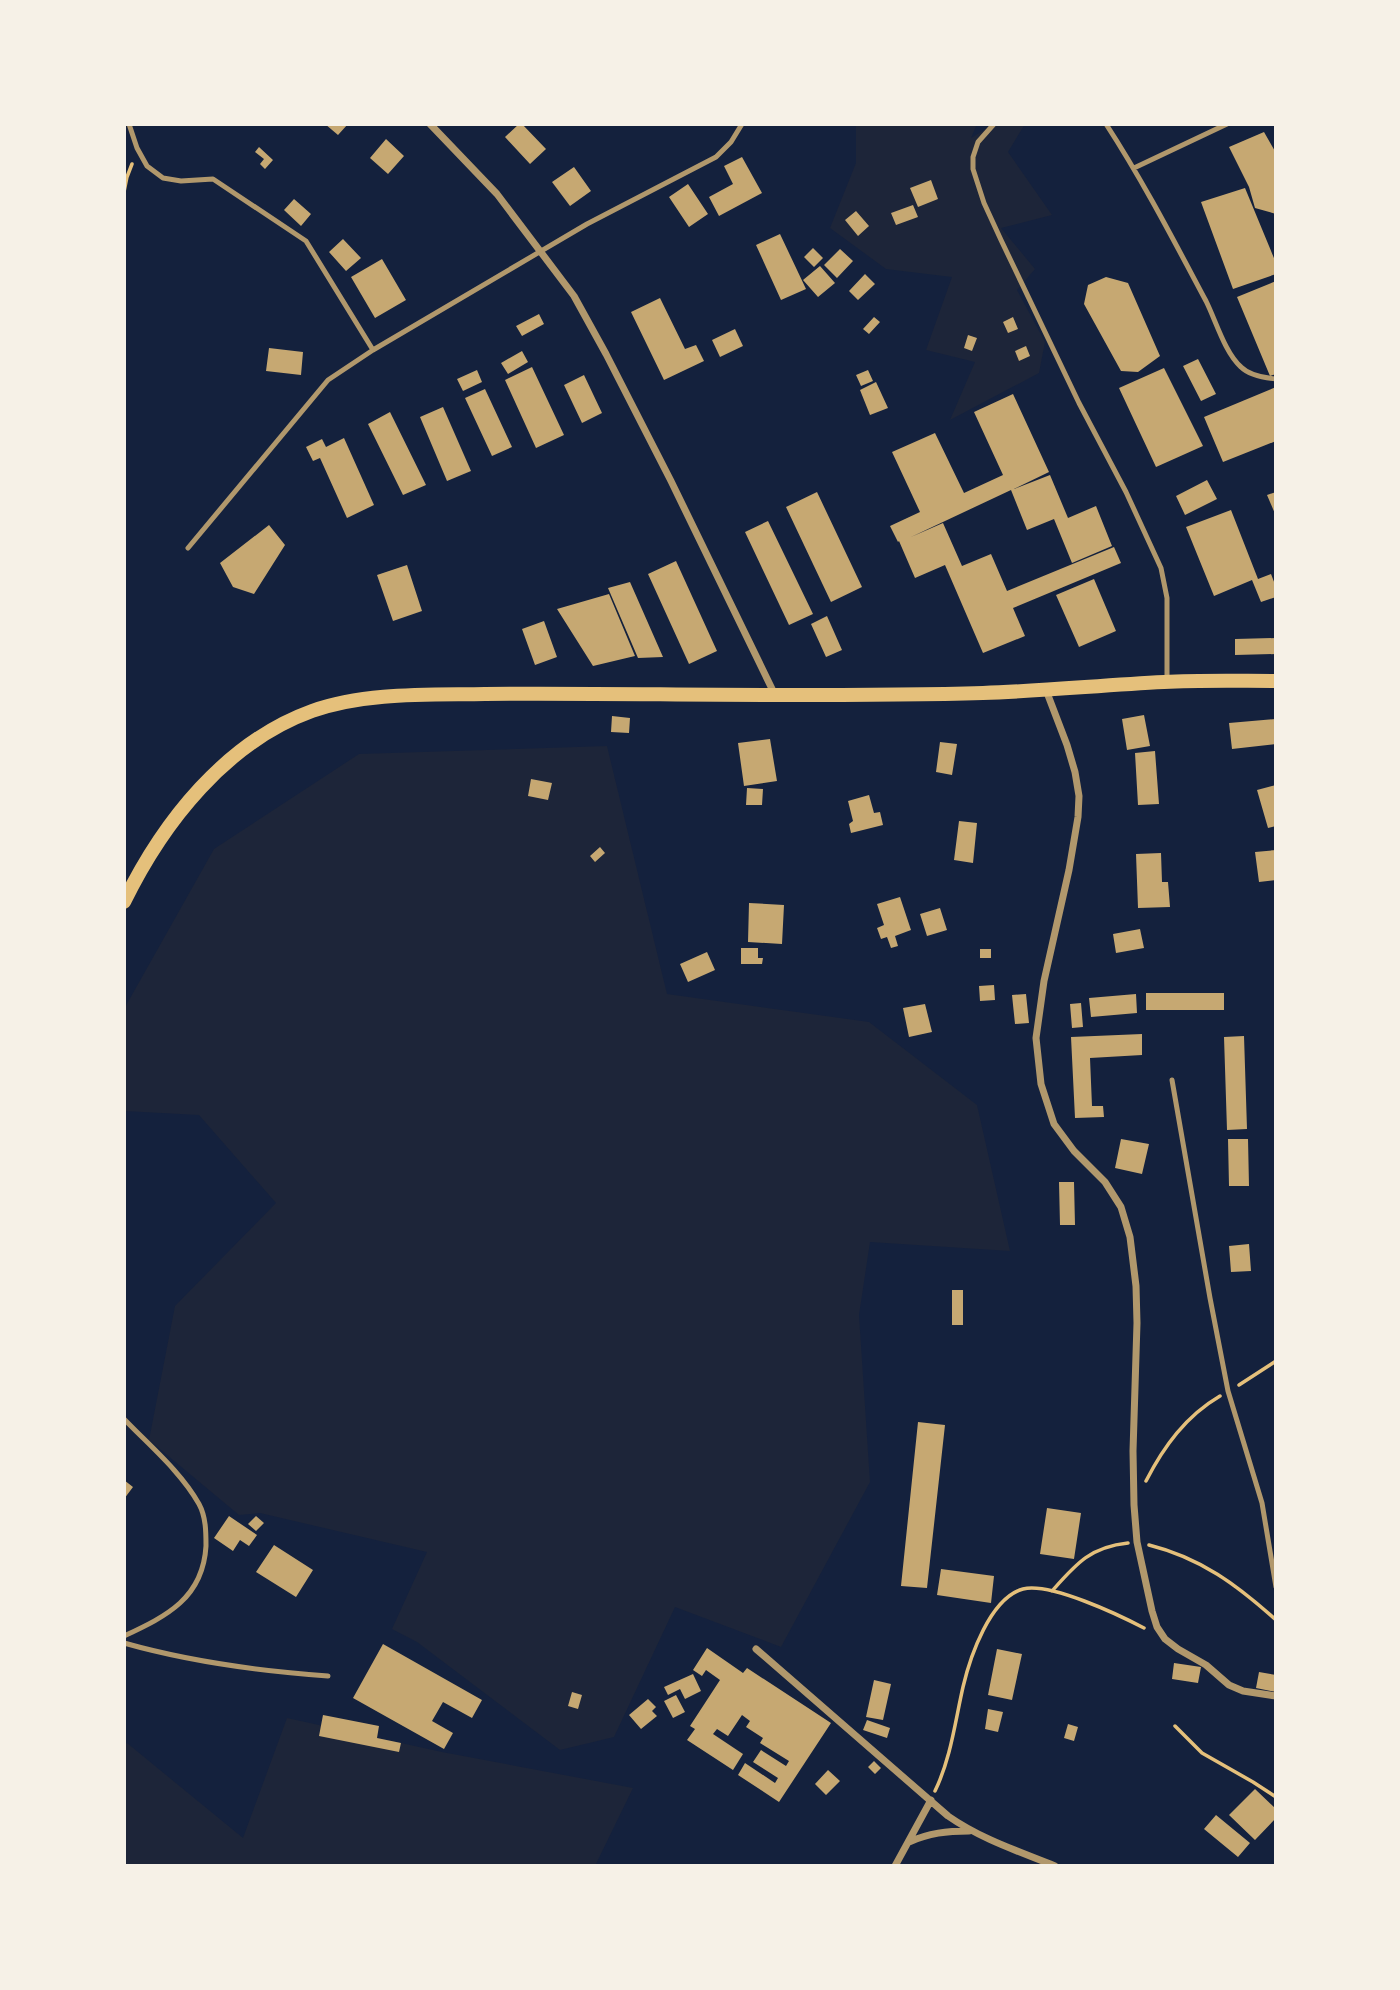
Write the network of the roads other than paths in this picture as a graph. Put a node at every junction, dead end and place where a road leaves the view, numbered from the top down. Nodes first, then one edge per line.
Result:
1 (129, 124) edge
2 (430, 124) edge
3 (742, 124) edge
4 (994, 124) edge
5 (1106, 124) edge
6 (1227, 124) edge
7 (1134, 167) junction
8 (541, 251) junction
9 (373, 350) junction
10 (1276, 379) edge
11 (188, 548) dead end
12 (1167, 681) junction
13 (1276, 681) edge
14 (1046, 690) junction
15 (775, 695) junction
16 (124, 902) edge
17 (1172, 1080) dead end
18 (124, 1419) edge
19 (1276, 1587) edge
20 (124, 1636) edge
21 (124, 1643) edge
22 (756, 1649) dead end
23 (328, 1676) dead end
24 (1276, 1696) edge
25 (931, 1800) junction
26 (969, 1831) junction
27 (908, 1843) junction
28 (895, 1866) edge
29 (1055, 1866) edge

1 - 9 lane
2 - 8 street
3 - 8 lane
4 - 12 lane
5 - 7 lane
6 - 7 lane
7 - 10 lane
8 - 9 lane
8 - 15 street
9 - 11 lane
12 - 13 main road
12 - 14 main road
14 - 15 main road
14 - 24 street
15 - 16 main road
17 - 19 lane
18 - 20 lane
21 - 23 lane
22 - 25 street
25 - 26 street
25 - 27 street
26 - 27 street
26 - 29 street
27 - 28 street

